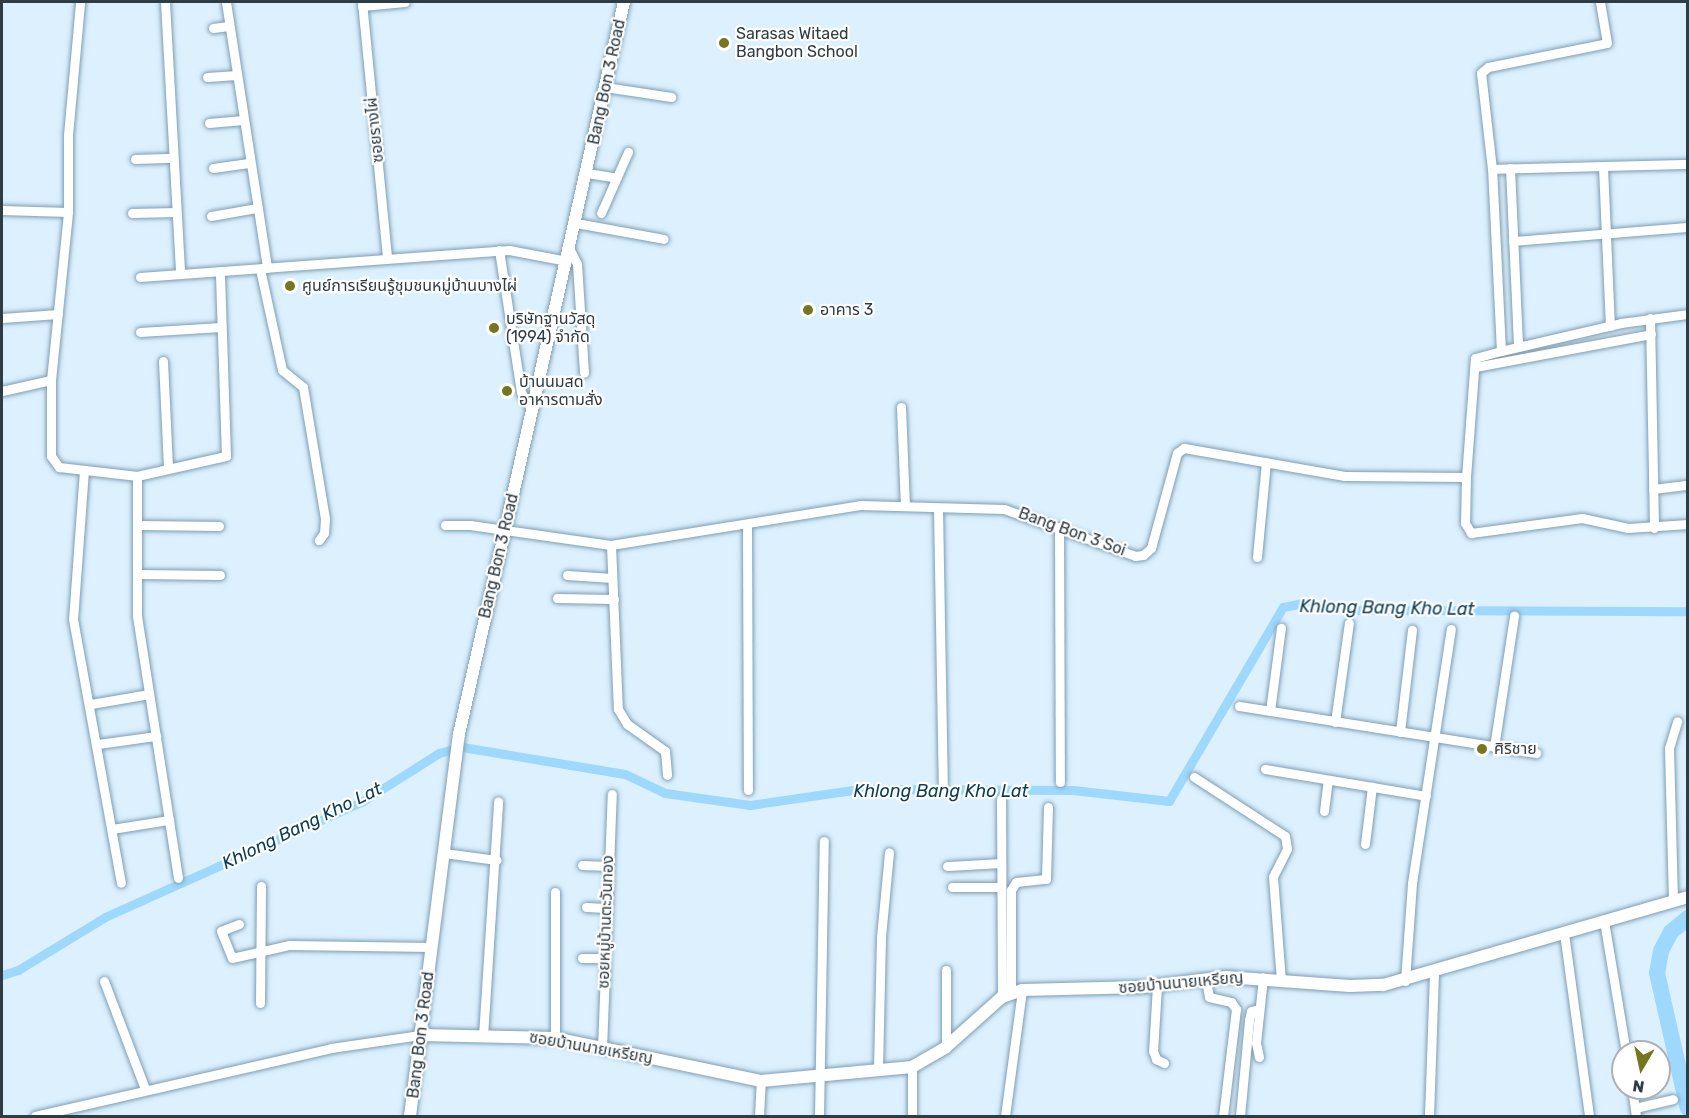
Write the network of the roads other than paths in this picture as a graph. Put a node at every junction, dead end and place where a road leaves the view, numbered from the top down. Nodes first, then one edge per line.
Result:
1 (80, 2) edge
2 (165, 2) edge
3 (226, 2) edge
4 (405, 2) edge
5 (624, 2) edge
6 (1600, 2) edge
7 (362, 4) edge
8 (229, 26) junction
9 (213, 28) dead end
10 (237, 75) junction
11 (207, 77) dead end
12 (605, 87) junction
13 (671, 97) dead end
14 (243, 120) junction
15 (209, 123) dead end
16 (628, 152) dead end
17 (173, 158) junction
18 (135, 159) dead end
19 (249, 163) junction
20 (1688, 164) edge
21 (1603, 166) junction
22 (213, 168) dead end
23 (1510, 168) junction
24 (1492, 169) junction
25 (587, 173) junction
26 (617, 178) junction
27 (257, 208) junction
28 (2, 210) edge
29 (68, 212) junction
30 (176, 212) junction
31 (132, 213) dead end
32 (601, 213) dead end
33 (211, 216) dead end
34 (576, 223) junction
35 (1688, 227) edge
36 (1604, 233) junction
37 (664, 239) dead end
38 (1512, 241) junction
39 (499, 250) junction
40 (568, 256) junction
41 (387, 260) junction
42 (264, 268) junction
43 (220, 271) junction
44 (180, 274) junction
45 (140, 277) dead end
46 (58, 314) junction
47 (1688, 314) edge
48 (2, 318) edge
49 (1650, 318) junction
50 (1610, 326) junction
51 (221, 327) junction
52 (140, 332) dead end
53 (1651, 334) junction
54 (1518, 347) junction
55 (1501, 351) junction
56 (163, 361) dead end
57 (1475, 367) junction
58 (584, 373) dead end
59 (51, 380) junction
60 (2, 391) edge
61 (901, 406) dead end
62 (532, 410) junction
63 (1266, 462) junction
64 (168, 469) junction
65 (84, 470) junction
66 (137, 476) junction
67 (1466, 477) junction
68 (1688, 484) edge
69 (1653, 489) junction
70 (905, 506) junction
71 (938, 508) junction
72 (747, 524) junction
73 (1688, 524) edge
74 (138, 525) junction
75 (445, 525) dead end
76 (219, 526) dead end
77 (1059, 527) junction
78 (1654, 528) junction
79 (505, 532) junction
80 (319, 540) dead end
81 (611, 545) junction
82 (1257, 557) dead end
83 (138, 574) junction
84 (219, 574) dead end
85 (567, 576) dead end
86 (612, 578) junction
87 (557, 598) dead end
88 (614, 599) junction
89 (1514, 616) dead end
90 (1349, 623) dead end
91 (1281, 628) dead end
92 (1451, 629) dead end
93 (1412, 630) dead end
94 (149, 694) junction
95 (91, 704) junction
96 (1239, 706) dead end
97 (1270, 711) junction
98 (1677, 721) dead end
99 (1335, 722) junction
100 (1400, 732) junction
101 (156, 736) junction
102 (1435, 739) junction
103 (98, 744) junction
104 (1494, 747) junction
105 (1536, 753) dead end
106 (1265, 769) dead end
107 (666, 774) dead end
108 (1194, 777) dead end
109 (1328, 780) junction
110 (1060, 782) dead end
111 (944, 783) dead end
112 (1372, 786) junction
113 (748, 790) dead end
114 (612, 794) dead end
115 (1426, 796) junction
116 (1001, 799) dead end
117 (498, 801) dead end
118 (1048, 807) dead end
119 (1324, 811) dead end
120 (169, 820) junction
121 (112, 829) junction
122 (824, 841) dead end
123 (1365, 844) dead end
124 (889, 852) dead end
125 (444, 853) junction
126 (497, 860) junction
127 (1001, 863) junction
128 (582, 865) dead end
129 (608, 866) junction
130 (947, 866) dead end
131 (178, 878) dead end
132 (122, 883) dead end
133 (261, 886) dead end
134 (952, 887) dead end
135 (1000, 887) junction
136 (555, 892) dead end
137 (1688, 897) edge
138 (1673, 901) junction
139 (586, 907) dead end
140 (606, 908) junction
141 (1604, 921) junction
142 (239, 924) dead end
143 (1564, 933) junction
144 (432, 947) junction
145 (262, 949) junction
146 (582, 957) dead end
147 (603, 958) junction
148 (946, 970) dead end
149 (1434, 972) junction
150 (1263, 977) junction
151 (1206, 980) junction
152 (1281, 980) junction
153 (104, 981) dead end
154 (1405, 981) junction
155 (1157, 986) junction
156 (1012, 994) junction
157 (260, 1003) dead end
158 (1259, 1009) junction
159 (420, 1035) junction
160 (483, 1036) junction
161 (555, 1038) junction
162 (1624, 1040) edge
163 (946, 1047) junction
164 (602, 1049) junction
165 (1259, 1057) dead end
166 (1164, 1063) dead end
167 (912, 1067) junction
168 (878, 1069) junction
169 (819, 1073) junction
170 (761, 1082) junction
171 (145, 1089) junction
172 (1673, 1099) dead end
173 (1636, 1112) edge
174 (35, 1116) edge
175 (410, 1116) edge
176 (759, 1116) edge
177 (819, 1116) edge
178 (912, 1116) edge
179 (1005, 1116) edge
180 (1223, 1116) edge
181 (1240, 1116) edge
182 (1429, 1116) edge
183 (1589, 1116) edge

1 - 29 street
2 - 17 street
3 - 8 street
4 - 7 street
5 - 12 street, Bang Bon 3 Road
6 - 24 street
7 - 41 street, ซอยรางไผ่
8 - 9 street
8 - 10 street
10 - 11 street
10 - 14 street
12 - 13 street
12 - 25 street, Bang Bon 3 Road
14 - 15 street
14 - 19 street
16 - 26 street
17 - 18 street
17 - 30 street
19 - 22 street
19 - 27 street
20 - 21 street
21 - 23 street
21 - 36 street
23 - 24 street
23 - 38 street
24 - 55 street
25 - 26 street
25 - 34 street, Bang Bon 3 Road
26 - 32 street
27 - 33 street
27 - 42 street
28 - 29 street
29 - 46 street
30 - 31 street
30 - 44 street
34 - 37 street
34 - 40 street, Bang Bon 3 Road
35 - 36 street
36 - 38 street
36 - 50 street
38 - 54 street
39 - 40 street
39 - 41 street
39 - 62 street
40 - 58 street
40 - 62 street, Bang Bon 3 Road
41 - 42 street
42 - 43 street
42 - 80 street
43 - 44 street
43 - 51 street
44 - 45 street
46 - 48 street
46 - 59 street
47 - 49 street
49 - 50 street
49 - 53 street
50 - 54 street
51 - 52 street
51 - 64 street
53 - 57 street
53 - 69 street
54 - 55 street
55 - 57 street
56 - 64 street
57 - 67 street
59 - 60 street
59 - 65 street
61 - 70 street
62 - 79 street, Bang Bon 3 Road
63 - 67 street, Bang Bon 3 Soi
63 - 77 street, Bang Bon 3 Soi
63 - 82 street
64 - 66 street
65 - 66 street
65 - 95 street
66 - 74 street
67 - 78 street
68 - 69 street
69 - 78 street
70 - 71 street, Bang Bon 3 Soi
70 - 72 street, Bang Bon 3 Soi
71 - 77 street, Bang Bon 3 Soi
71 - 111 street
72 - 81 street, Bang Bon 3 Soi
72 - 113 street
73 - 78 street
74 - 76 street
74 - 83 street
75 - 79 street, Bang Bon 3 Soi
77 - 110 street
79 - 81 street, Bang Bon 3 Soi
79 - 125 street, Bang Bon 3 Road
81 - 86 street
83 - 84 street
83 - 94 street
85 - 86 street
86 - 88 street
87 - 88 street
88 - 107 street
89 - 104 street
90 - 99 street
91 - 97 street
92 - 102 street
93 - 100 street
94 - 95 street
94 - 101 street
95 - 103 street
96 - 97 street
97 - 99 street
98 - 138 street
99 - 100 street
100 - 102 street
101 - 103 street
101 - 120 street
102 - 104 street
102 - 115 street
103 - 121 street
104 - 105 street
106 - 109 street
108 - 152 street
109 - 112 street
109 - 119 street
112 - 115 street
112 - 123 street
114 - 129 street, ซอยหมู่บ้านตะวันทอง
115 - 154 street
116 - 127 street
117 - 126 street
118 - 156 street
120 - 121 street
120 - 131 street
121 - 132 street
122 - 169 street
124 - 168 street
125 - 126 street
125 - 144 street, Bang Bon 3 Road
126 - 160 street
127 - 130 street
127 - 135 street
128 - 129 street
129 - 140 street, ซอยหมู่บ้านตะวันทอง
133 - 145 street
134 - 135 street
135 - 156 street
136 - 161 street
137 - 138 street, ซอยบ้านนายเหรียญ
138 - 141 street, ซอยบ้านนายเหรียญ
139 - 140 street
140 - 147 street, ซอยหมู่บ้านตะวันทอง
141 - 143 street, ซอยบ้านนายเหรียญ
141 - 162 street
142 - 145 street
143 - 149 street, ซอยบ้านนายเหรียญ
143 - 183 street
144 - 145 street
144 - 159 street, Bang Bon 3 Road
145 - 157 street
146 - 147 street
147 - 164 street, ซอยหมู่บ้านตะวันทอง
148 - 163 street
149 - 154 street, ซอยบ้านนายเหรียญ
149 - 182 street
150 - 151 street, ซอยบ้านนายเหรียญ
150 - 152 street, ซอยบ้านนายเหรียญ
150 - 158 street
151 - 155 street, ซอยบ้านนายเหรียญ
151 - 180 street
152 - 154 street, ซอยบ้านนายเหรียญ
153 - 171 street
155 - 156 street, ซอยบ้านนายเหรียญ
155 - 166 street
156 - 163 street, ซอยบ้านนายเหรียญ
156 - 179 street
158 - 165 street
158 - 181 street
159 - 160 street, ซอยบ้านนายเหรียญ
159 - 171 street
159 - 175 street, Bang Bon 3 Road
160 - 161 street, ซอยบ้านนายเหรียญ
161 - 164 street, ซอยบ้านนายเหรียญ
163 - 167 street, ซอยบ้านนายเหรียญ
164 - 170 street, ซอยบ้านนายเหรียญ
167 - 168 street, ซอยบ้านนายเหรียญ
167 - 178 street
168 - 169 street, ซอยบ้านนายเหรียญ
169 - 170 street, ซอยบ้านนายเหรียญ
169 - 177 street
170 - 176 street
171 - 174 street
172 - 173 street

